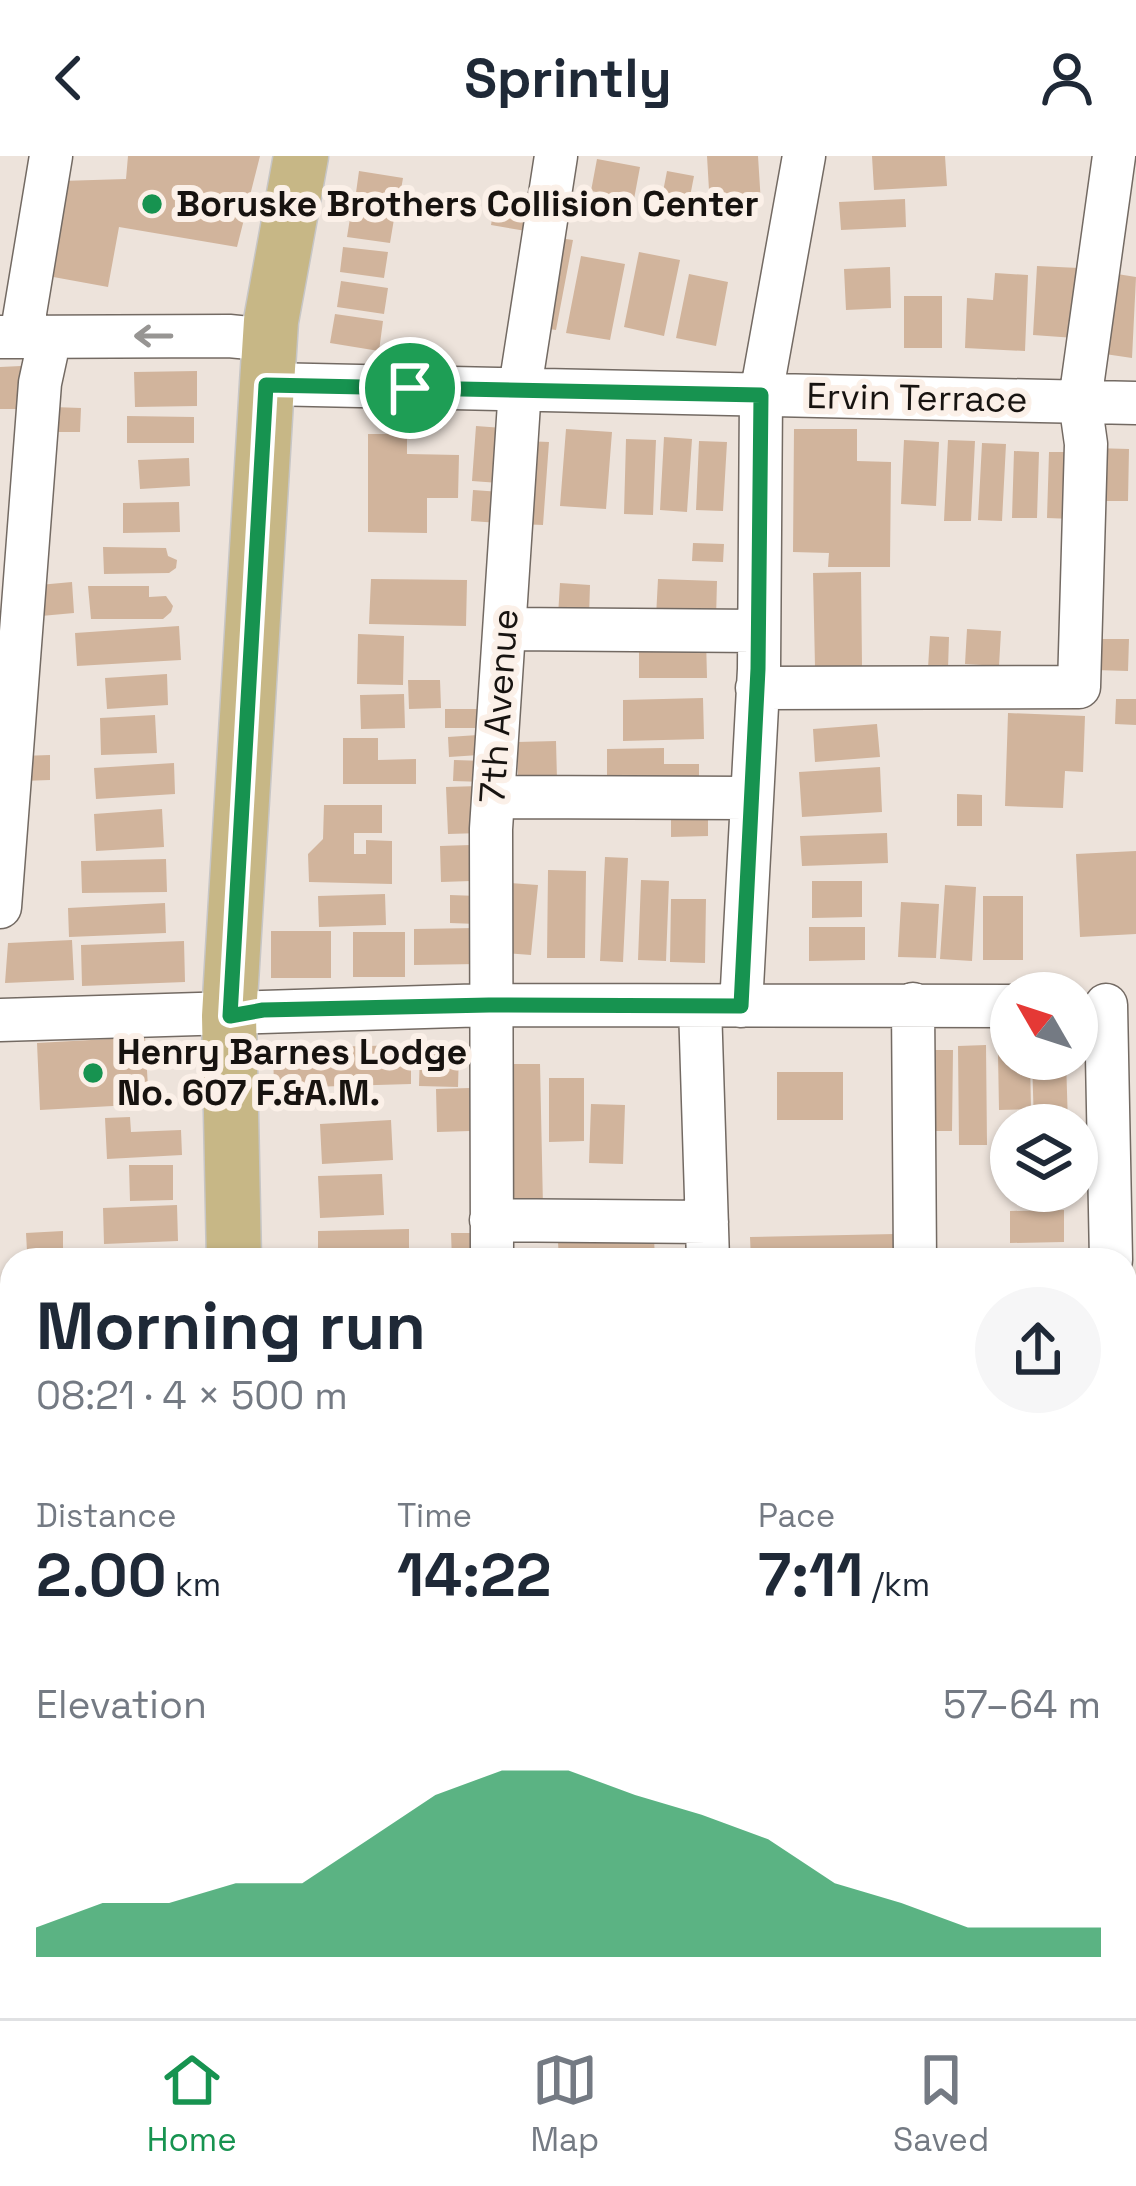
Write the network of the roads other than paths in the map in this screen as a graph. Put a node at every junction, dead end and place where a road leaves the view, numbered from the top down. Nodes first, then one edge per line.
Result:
1 (51, 156) edge
2 (302, 156) edge
3 (556, 156) edge
4 (804, 156) edge
5 (1114, 156) edge
6 (24, 337) edge
7 (268, 363) junction
8 (520, 388) junction
9 (761, 395) junction
10 (1080, 401) junction
11 (1136, 403) edge
12 (505, 629) junction
13 (758, 631) junction
14 (757, 688) junction
15 (494, 797) junction
16 (749, 798) junction
17 (0, 908) edge
18 (913, 1004) junction
19 (489, 1005) junction
20 (1106, 1005) edge
21 (720, 1006) junction
22 (990, 1006) edge
23 (230, 1016) junction
24 (0, 1020) edge
25 (491, 1240) edge
26 (707, 1241) edge
27 (234, 1248) edge
28 (915, 1248) edge
29 (1111, 1248) edge

1 - 6 street
2 - 7 main road
3 - 8 street, 7th Avenue
4 - 9 street
5 - 10 street
7 -> 6 street, Ervin Terrace
6 - 17 street
7 - 8 street, Ervin Terrace
7 - 23 main road
8 - 9 street, Ervin Terrace
8 - 12 street, 7th Avenue
9 - 10 street, Ervin Terrace
9 - 13 street
10 - 11 street, Ervin Terrace
10 - 14 street
12 - 13 street
12 - 15 street, 7th Avenue
13 - 14 street
14 - 16 street
15 - 16 street
15 - 19 street, 7th Avenue
16 - 21 street
18 - 21 street
18 - 22 street
18 - 28 street
19 - 21 street
19 - 23 street
19 - 25 street, 7th Avenue
20 - 29 street
21 - 26 street
23 - 24 street
23 - 27 main road
25 - 26 street

